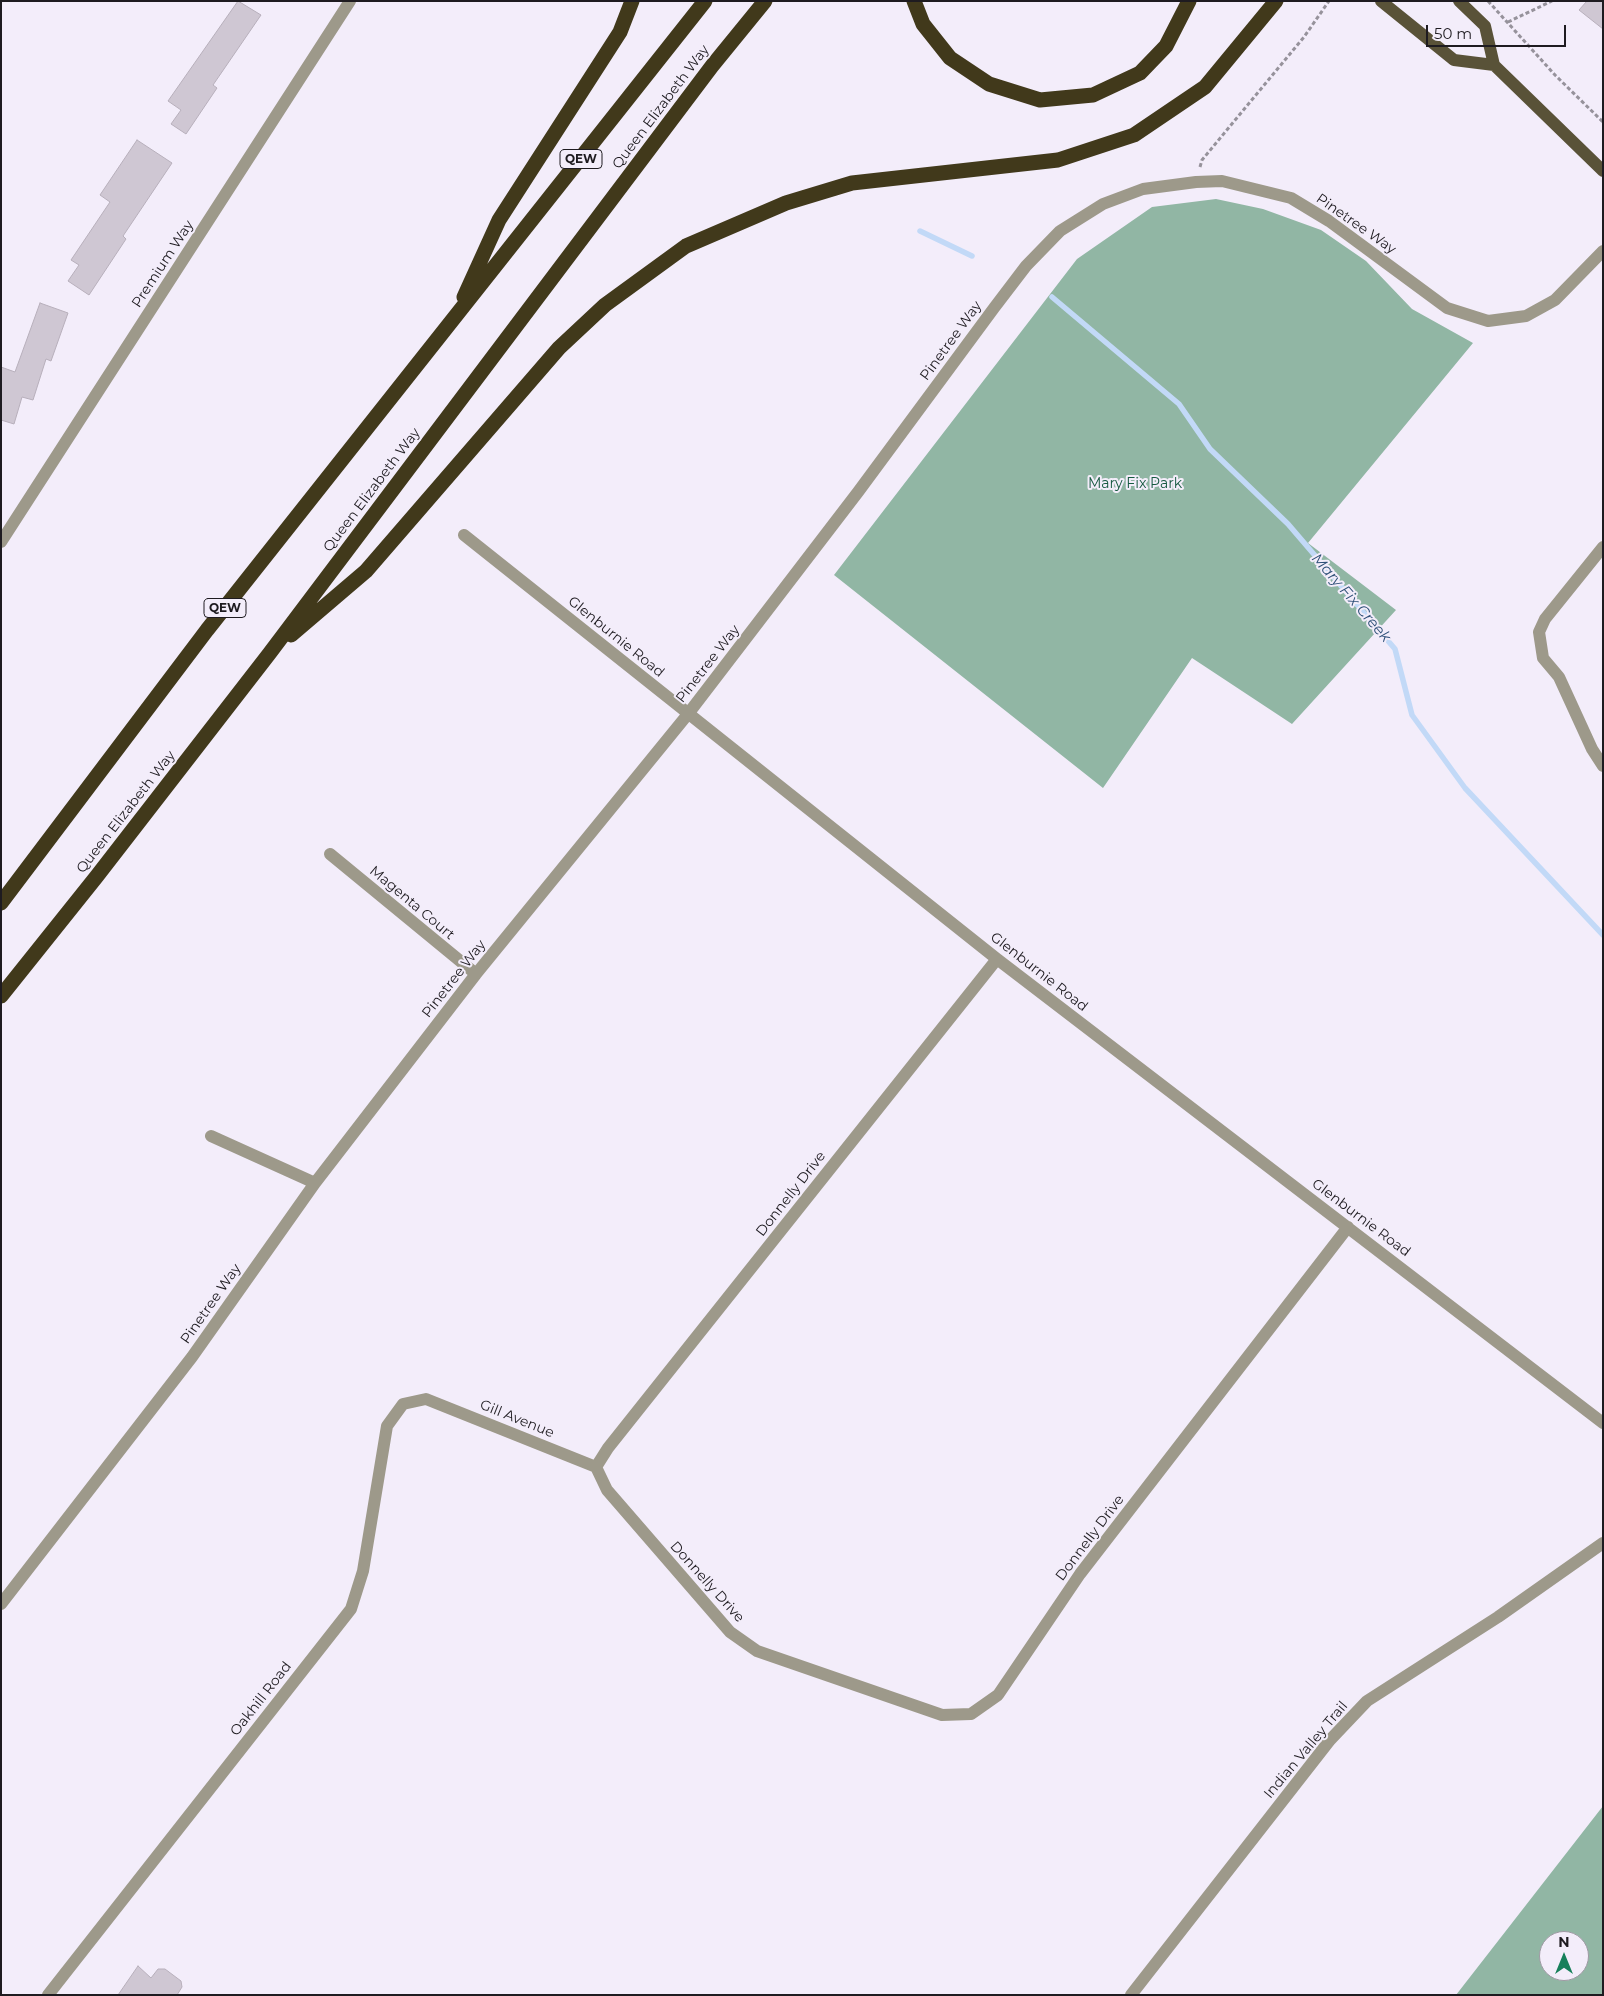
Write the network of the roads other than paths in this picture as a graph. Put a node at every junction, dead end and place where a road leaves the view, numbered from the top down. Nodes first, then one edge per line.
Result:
1 (350, 1) edge
2 (632, 1) edge
3 (705, 1) edge
4 (765, 1) edge
5 (914, 1) edge
6 (1188, 1) edge
7 (1276, 1) edge
8 (1380, 1) edge
9 (1459, 1) edge
10 (1494, 65) junction
11 (1603, 171) edge
12 (1603, 250) edge
13 (456, 317) junction
14 (464, 535) dead end
15 (1, 542) edge
16 (1603, 547) edge
17 (269, 654) junction
18 (688, 714) junction
19 (1603, 766) edge
20 (330, 854) dead end
21 (1, 904) edge
22 (997, 959) junction
23 (476, 974) junction
24 (1, 996) edge
25 (211, 1136) dead end
26 (315, 1184) junction
27 (1348, 1227) junction
28 (426, 1399) joint
29 (1603, 1423) edge
30 (596, 1467) junction
31 (1603, 1543) edge
32 (1, 1604) edge
33 (48, 1995) edge
34 (1132, 1995) edge

1 - 15 street, Premium Way
2 - 13 highway
3 - 13 highway, Queen Elizabeth Way / QEW
4 - 17 highway, Queen Elizabeth Way
5 - 6 highway
7 - 17 highway
8 - 10 main road
9 - 10 main road
10 - 11 main road
12 - 18 street, Pinetree Way
13 - 21 highway, Queen Elizabeth Way / QEW
14 - 18 street, Glenburnie Road
16 - 19 street
17 - 24 highway, Queen Elizabeth Way
18 - 22 street, Glenburnie Road
18 - 23 street, Pinetree Way
20 - 23 street, Magenta Court
22 - 27 street, Glenburnie Road
22 - 30 street, Donnelly Drive
23 - 26 street, Pinetree Way
25 - 26 street
26 - 32 street, Pinetree Way
27 - 29 street, Glenburnie Road
27 - 30 street, Donnelly Drive
28 - 30 street, Gill Avenue
28 - 33 street, Oakhill Road
31 - 34 street, Indian Valley Trail

